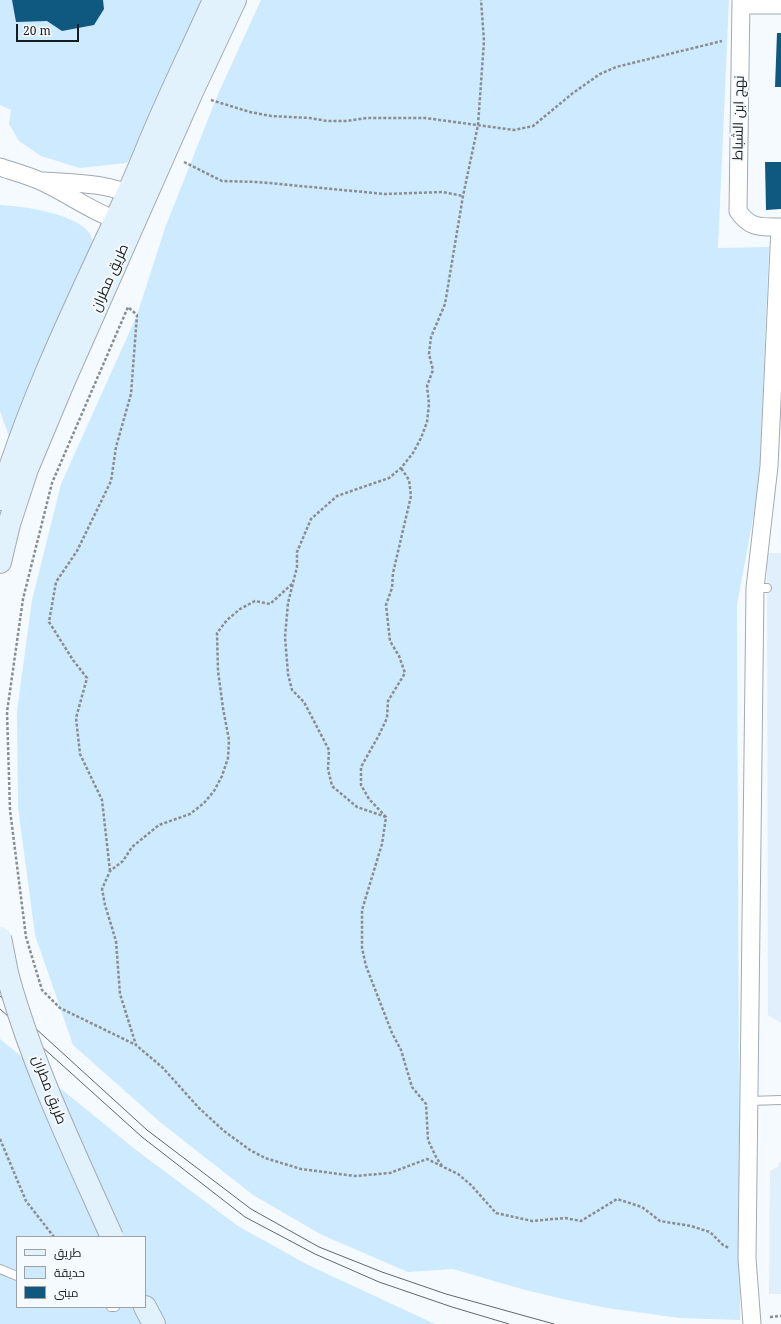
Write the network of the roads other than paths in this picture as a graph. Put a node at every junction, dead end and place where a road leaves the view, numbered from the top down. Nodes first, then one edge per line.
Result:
1 (214, 0) edge
2 (235, 0) edge
3 (741, 3) edge
4 (781, 5) edge
5 (0, 167) edge
6 (38, 180) junction
7 (137, 196) junction
8 (125, 222) junction
9 (781, 227) edge
10 (775, 466) edge
11 (0, 499) edge
12 (0, 562) edge
13 (0, 938) edge
14 (0, 994) edge
15 (781, 1100) edge
16 (748, 1101) junction
17 (98, 1236) edge
18 (112, 1236) edge
19 (0, 1269) edge
20 (16, 1276) edge
21 (131, 1308) edge
22 (146, 1308) edge
23 (139, 1324) edge
24 (154, 1324) edge
25 (752, 1324) edge

1 - 7 street, طريق مطران
2 - 7 street, طريق مطران
3 - 4 street
3 - 9 street, نهج ابن الشباط
5 - 6 street
6 - 7 street
6 - 8 street
7 - 8 street, طريق مطران
8 - 11 street, طريق مطران
8 - 12 street, طريق مطران
9 - 10 street
10 - 16 street
13 - 18 street, طريق مطران, bridge
14 - 17 street
15 - 16 lane
16 - 25 street
19 - 20 lane
21 - 23 street
22 - 24 street

